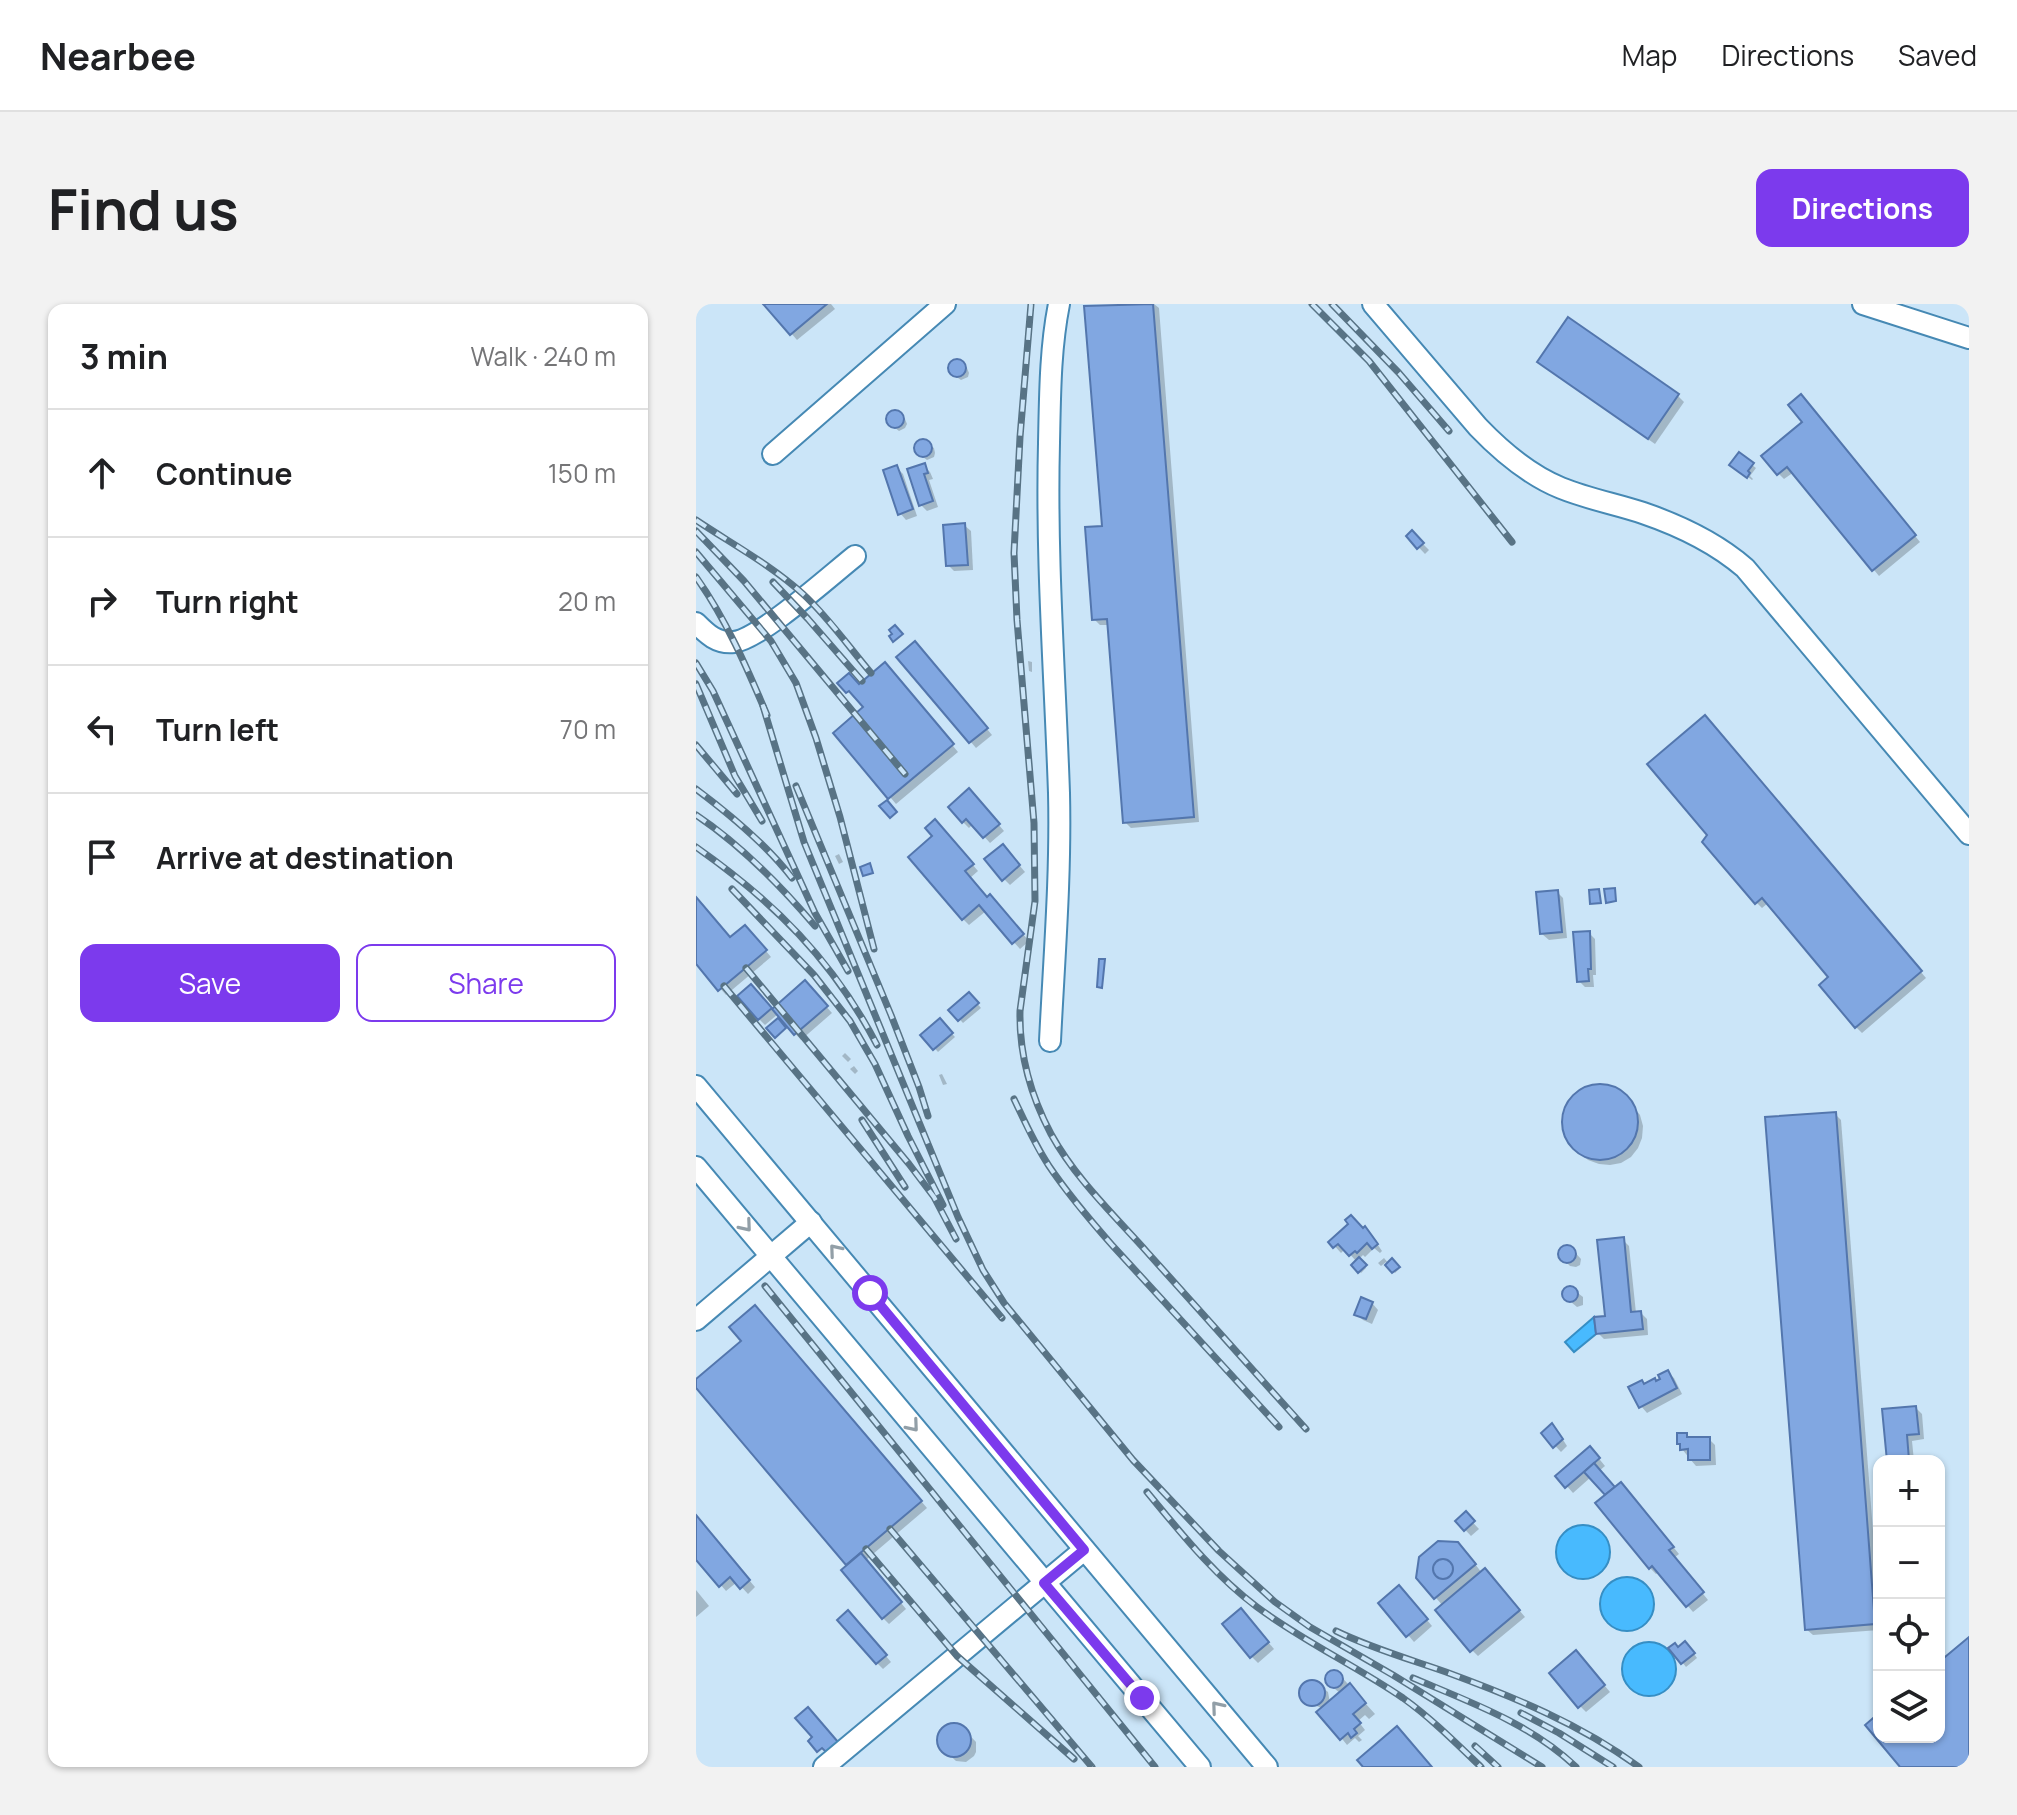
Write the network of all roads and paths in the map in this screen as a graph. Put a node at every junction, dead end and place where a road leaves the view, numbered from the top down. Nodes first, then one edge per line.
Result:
1 (945, 304) edge
2 (1059, 304) edge
3 (1373, 304) edge
4 (1863, 304) edge
5 (1969, 338) edge
6 (773, 454) dead end
7 (855, 556) dead end
8 (696, 623) edge
9 (1969, 834) edge
10 (1050, 1041) dead end
11 (696, 1086) edge
12 (696, 1167) edge
13 (811, 1222) junction
14 (771, 1256) junction
15 (696, 1320) edge
16 (1084, 1550) junction
17 (1044, 1583) junction
18 (824, 1767) edge
19 (1200, 1767) edge
20 (1267, 1767) edge

1 - 6 lane
2 - 10 lane
3 - 9 lane
4 - 5 lane
7 - 8 lane
11 - 13 lane
12 -> 14 lane
13 - 14 lane
16 -> 13 lane
14 - 15 lane
14 -> 17 lane
16 - 17 lane
20 -> 16 lane
17 - 18 lane
17 - 19 lane

